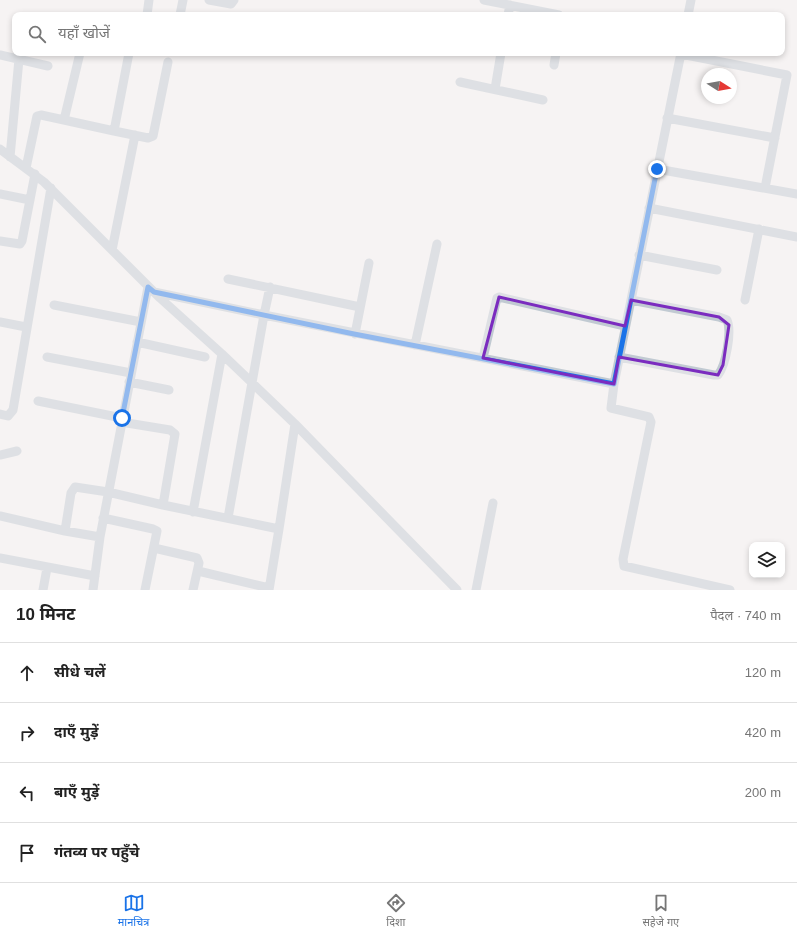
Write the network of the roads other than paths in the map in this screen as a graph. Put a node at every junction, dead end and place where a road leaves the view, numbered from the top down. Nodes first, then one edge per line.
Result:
1 (149, 0) edge
2 (183, 0) edge
3 (209, 0) edge
4 (234, 0) edge
5 (484, 0) edge
6 (691, 0) edge
7 (510, 5) junction
8 (147, 12) edge
9 (181, 12) edge
10 (509, 12) edge
11 (544, 12) edge
12 (689, 12) edge
13 (0, 55) edge
14 (79, 56) edge
15 (128, 56) edge
16 (500, 56) edge
17 (556, 56) edge
18 (680, 56) edge
19 (695, 56) edge
20 (19, 60) junction
21 (168, 62) dead end
22 (554, 65) dead end
23 (48, 66) dead end
24 (787, 75) junction
25 (797, 77) edge
26 (460, 82) dead end
27 (494, 89) junction
28 (543, 100) dead end
29 (667, 118) junction
30 (64, 120) junction
31 (114, 131) junction
32 (135, 135) junction
33 (775, 138) junction
34 (0, 150) edge
35 (10, 156) junction
36 (26, 168) junction
37 (657, 169) junction
38 (35, 174) junction
39 (51, 188) junction
40 (765, 188) junction
41 (0, 194) edge
42 (797, 194) edge
43 (30, 200) junction
44 (649, 208) junction
45 (759, 229) junction
46 (797, 237) edge
47 (0, 240) edge
48 (437, 244) dead end
49 (112, 250) junction
50 (639, 255) junction
51 (369, 263) dead end
52 (717, 270) dead end
53 (228, 279) dead end
54 (270, 288) junction
55 (151, 289) junction
56 (631, 300) junction
57 (744, 300) dead end
58 (54, 305) dead end
59 (360, 307) junction
60 (264, 315) junction
61 (0, 322) edge
62 (141, 322) junction
63 (625, 326) junction
64 (26, 327) junction
65 (354, 334) junction
66 (137, 342) junction
67 (415, 346) junction
68 (222, 354) junction
69 (47, 357) dead end
70 (205, 357) dead end
71 (619, 357) junction
72 (483, 358) junction
73 (130, 378) junction
74 (252, 382) junction
75 (614, 384) junction
76 (169, 390) dead end
77 (38, 402) dead end
78 (0, 414) edge
79 (122, 420) junction
80 (295, 424) junction
81 (17, 451) dead end
82 (0, 455) edge
83 (108, 492) junction
84 (493, 503) dead end
85 (163, 505) junction
86 (194, 512) junction
87 (0, 516) edge
88 (103, 518) junction
89 (228, 518) junction
90 (279, 529) junction
91 (65, 532) junction
92 (100, 537) junction
93 (154, 548) junction
94 (0, 558) edge
95 (47, 568) junction
96 (198, 571) junction
97 (95, 576) junction
98 (269, 589) edge
99 (720, 589) edge
100 (42, 590) edge
101 (93, 590) edge
102 (145, 590) edge
103 (194, 590) edge
104 (457, 590) edge
105 (476, 590) edge
106 (730, 590) edge

1 - 8 street
2 - 9 street
3 - 4 street
5 - 7 street
6 - 12 street
7 - 10 street
7 - 11 street
13 - 20 street
14 - 30 street
15 - 31 street
16 - 27 street
17 - 22 street
18 - 29 street
19 - 24 street
20 - 23 street
20 - 35 street
21 - 32 street
24 - 25 street
24 - 33 street
26 - 27 street
27 - 28 street
29 - 33 street
29 - 37 street
30 - 31 street
30 - 36 street
31 - 32 street
32 - 49 street
33 - 40 street
34 - 35 street
35 - 36 street
36 - 38 street
37 - 40 street
37 - 44 street
38 - 39 street
38 - 43 street
39 - 49 street
39 - 64 street
40 - 42 street
41 - 43 street
43 - 47 street
44 - 45 street
44 - 50 street
45 - 46 street
45 - 57 street
48 - 67 street
49 - 55 street
50 - 52 street
50 - 56 street
51 - 59 street
53 - 54 street
54 - 59 street
54 - 60 street
55 - 60 street
55 - 62 street
55 - 68 street
56 - 63 street
56 - 71 street
58 - 62 street
59 - 65 street
60 - 65 street
60 - 74 street
61 - 64 street
62 - 66 street
63 - 71 street
63 - 72 street
64 - 78 street
65 - 67 street
66 - 70 street
66 - 73 street
67 - 72 street
68 - 74 street
68 - 86 street
69 - 73 street
71 - 75 street
72 - 75 street
73 - 76 street
73 - 79 street
74 - 80 street
74 - 89 street
75 - 99 street
77 - 79 street
79 - 83 street
79 - 85 street
80 - 90 street
80 - 104 street
81 - 82 street
83 - 85 street
83 - 88 street
83 - 91 street
84 - 105 street
85 - 86 street
86 - 89 street
87 - 91 street
88 - 92 street
88 - 93 street
89 - 90 street
90 - 98 street
91 - 92 street
92 - 97 street
93 - 96 street
93 - 102 street
94 - 95 street
95 - 97 street
95 - 100 street
96 - 98 street
96 - 103 street
97 - 101 street
99 - 106 street

